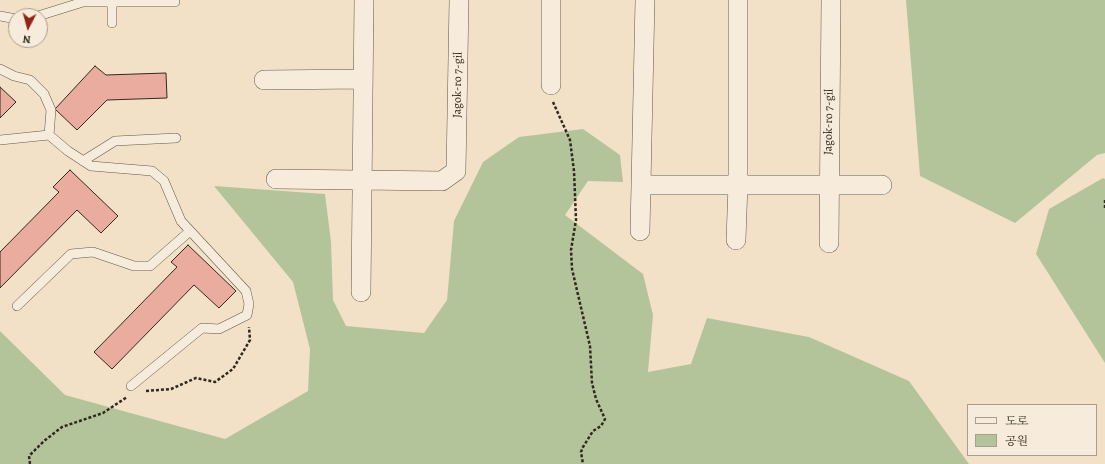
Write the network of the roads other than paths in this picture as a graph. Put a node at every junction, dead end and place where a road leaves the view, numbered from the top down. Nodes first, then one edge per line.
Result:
1 (364, 0) edge
2 (459, 0) edge
3 (551, 0) edge
4 (645, 0) edge
5 (738, 0) edge
6 (830, 0) edge
7 (112, 2) junction
8 (175, 2) dead end
9 (48, 13) edge
10 (112, 23) dead end
11 (0, 69) edge
12 (364, 78) junction
13 (264, 80) dead end
14 (551, 85) road end
15 (50, 135) junction
16 (176, 138) dead end
17 (0, 140) edge
18 (83, 161) junction
19 (276, 179) dead end
20 (362, 181) junction
21 (738, 184) junction
22 (642, 185) junction
23 (828, 185) junction
24 (882, 185) dead end
25 (190, 231) junction
26 (640, 231) dead end
27 (736, 240) dead end
28 (829, 243) dead end
29 (362, 292) dead end
30 (17, 306) dead end
31 (131, 386) dead end

1 - 12 street
2 - 20 street, Jagok-ro 7-gil
3 - 14 street
4 - 22 street
5 - 21 street
6 - 23 street, Jagok-ro 7-gil
7 - 8 lane
7 - 9 lane
7 - 10 lane
11 - 15 lane
12 - 13 street
12 - 20 street
15 - 17 lane
15 - 18 lane
16 - 18 lane
18 - 25 lane
19 - 20 street
20 - 29 street
21 - 22 street
21 - 23 street
21 - 27 street
22 - 26 street
23 - 24 street
23 - 28 street, Jagok-ro 7-gil
25 - 30 lane
25 - 31 lane

